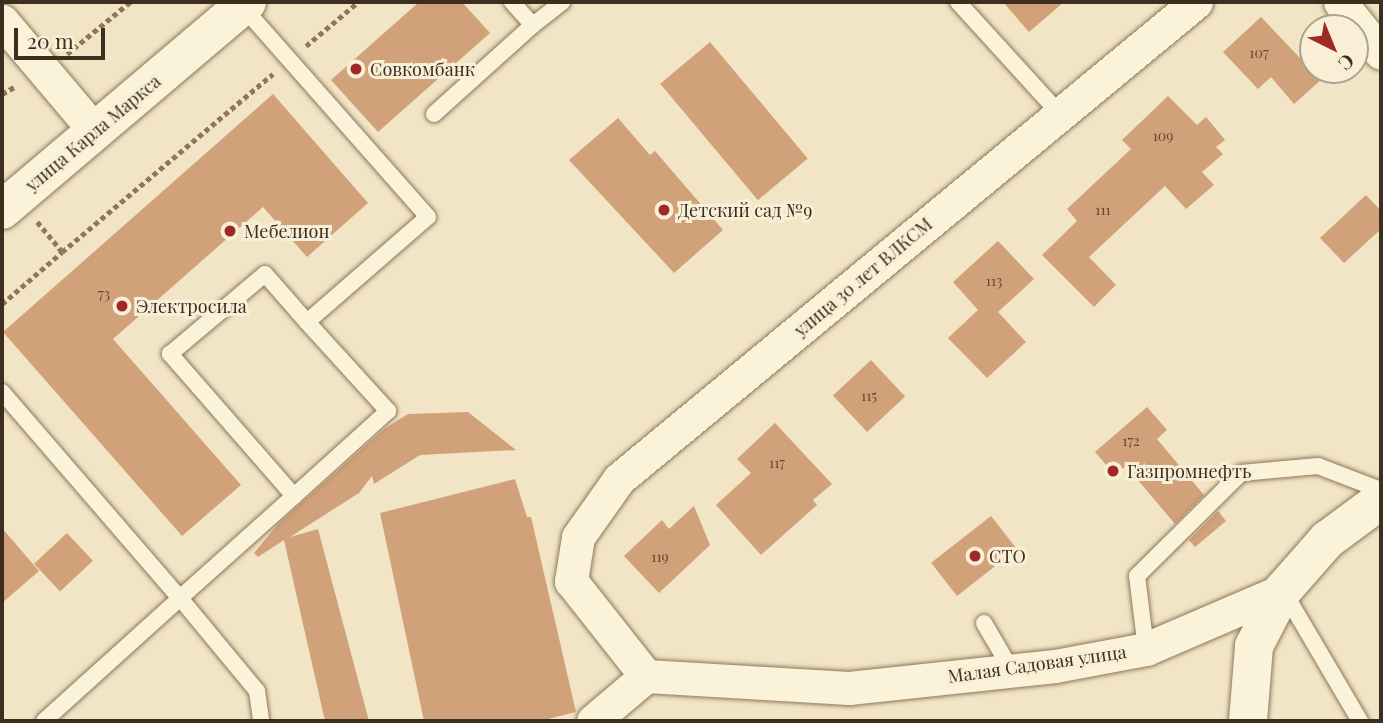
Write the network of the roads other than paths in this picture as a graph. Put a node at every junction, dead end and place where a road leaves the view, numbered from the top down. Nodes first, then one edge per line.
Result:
1 (512, 2) edge
2 (562, 2) edge
3 (958, 2) edge
4 (1196, 2) edge
5 (1340, 2) edge
6 (245, 4) edge
7 (2, 21) edge
8 (533, 25) junction
9 (1381, 54) edge
10 (1059, 113) junction
11 (434, 114) dead end
12 (96, 131) junction
13 (9, 204) edge
14 (307, 322) junction
15 (2, 392) edge
16 (1381, 490) edge
17 (294, 496) junction
18 (1381, 500) edge
19 (1283, 590) junction
20 (180, 598) junction
21 (984, 623) dead end
22 (1146, 649) junction
23 (1012, 671) junction
24 (646, 676) junction
25 (44, 721) edge
26 (261, 721) edge
27 (593, 721) edge
28 (1248, 721) edge
29 (1360, 721) edge

1 - 8 lane
2 - 8 lane
3 - 10 lane
4 - 10 street, улица 30 лет ВЛКСМ
5 - 9 street
6 - 12 main road, улица Карла Маркса
6 - 14 lane
7 - 12 street
8 - 11 lane
10 - 24 street, улица 30 лет ВЛКСМ
12 - 13 main road, улица Карла Маркса
14 - 17 lane
14 - 17 lane
15 - 20 lane
16 - 22 lane
17 - 20 lane
18 - 19 main road, Малая Садовая улица
19 - 22 street, Малая Садовая улица
19 - 28 main road
19 - 29 lane
20 - 25 lane
20 - 26 lane
21 - 23 lane
22 - 23 street, Малая Садовая улица
23 - 24 street, Малая Садовая улица
24 - 27 street

